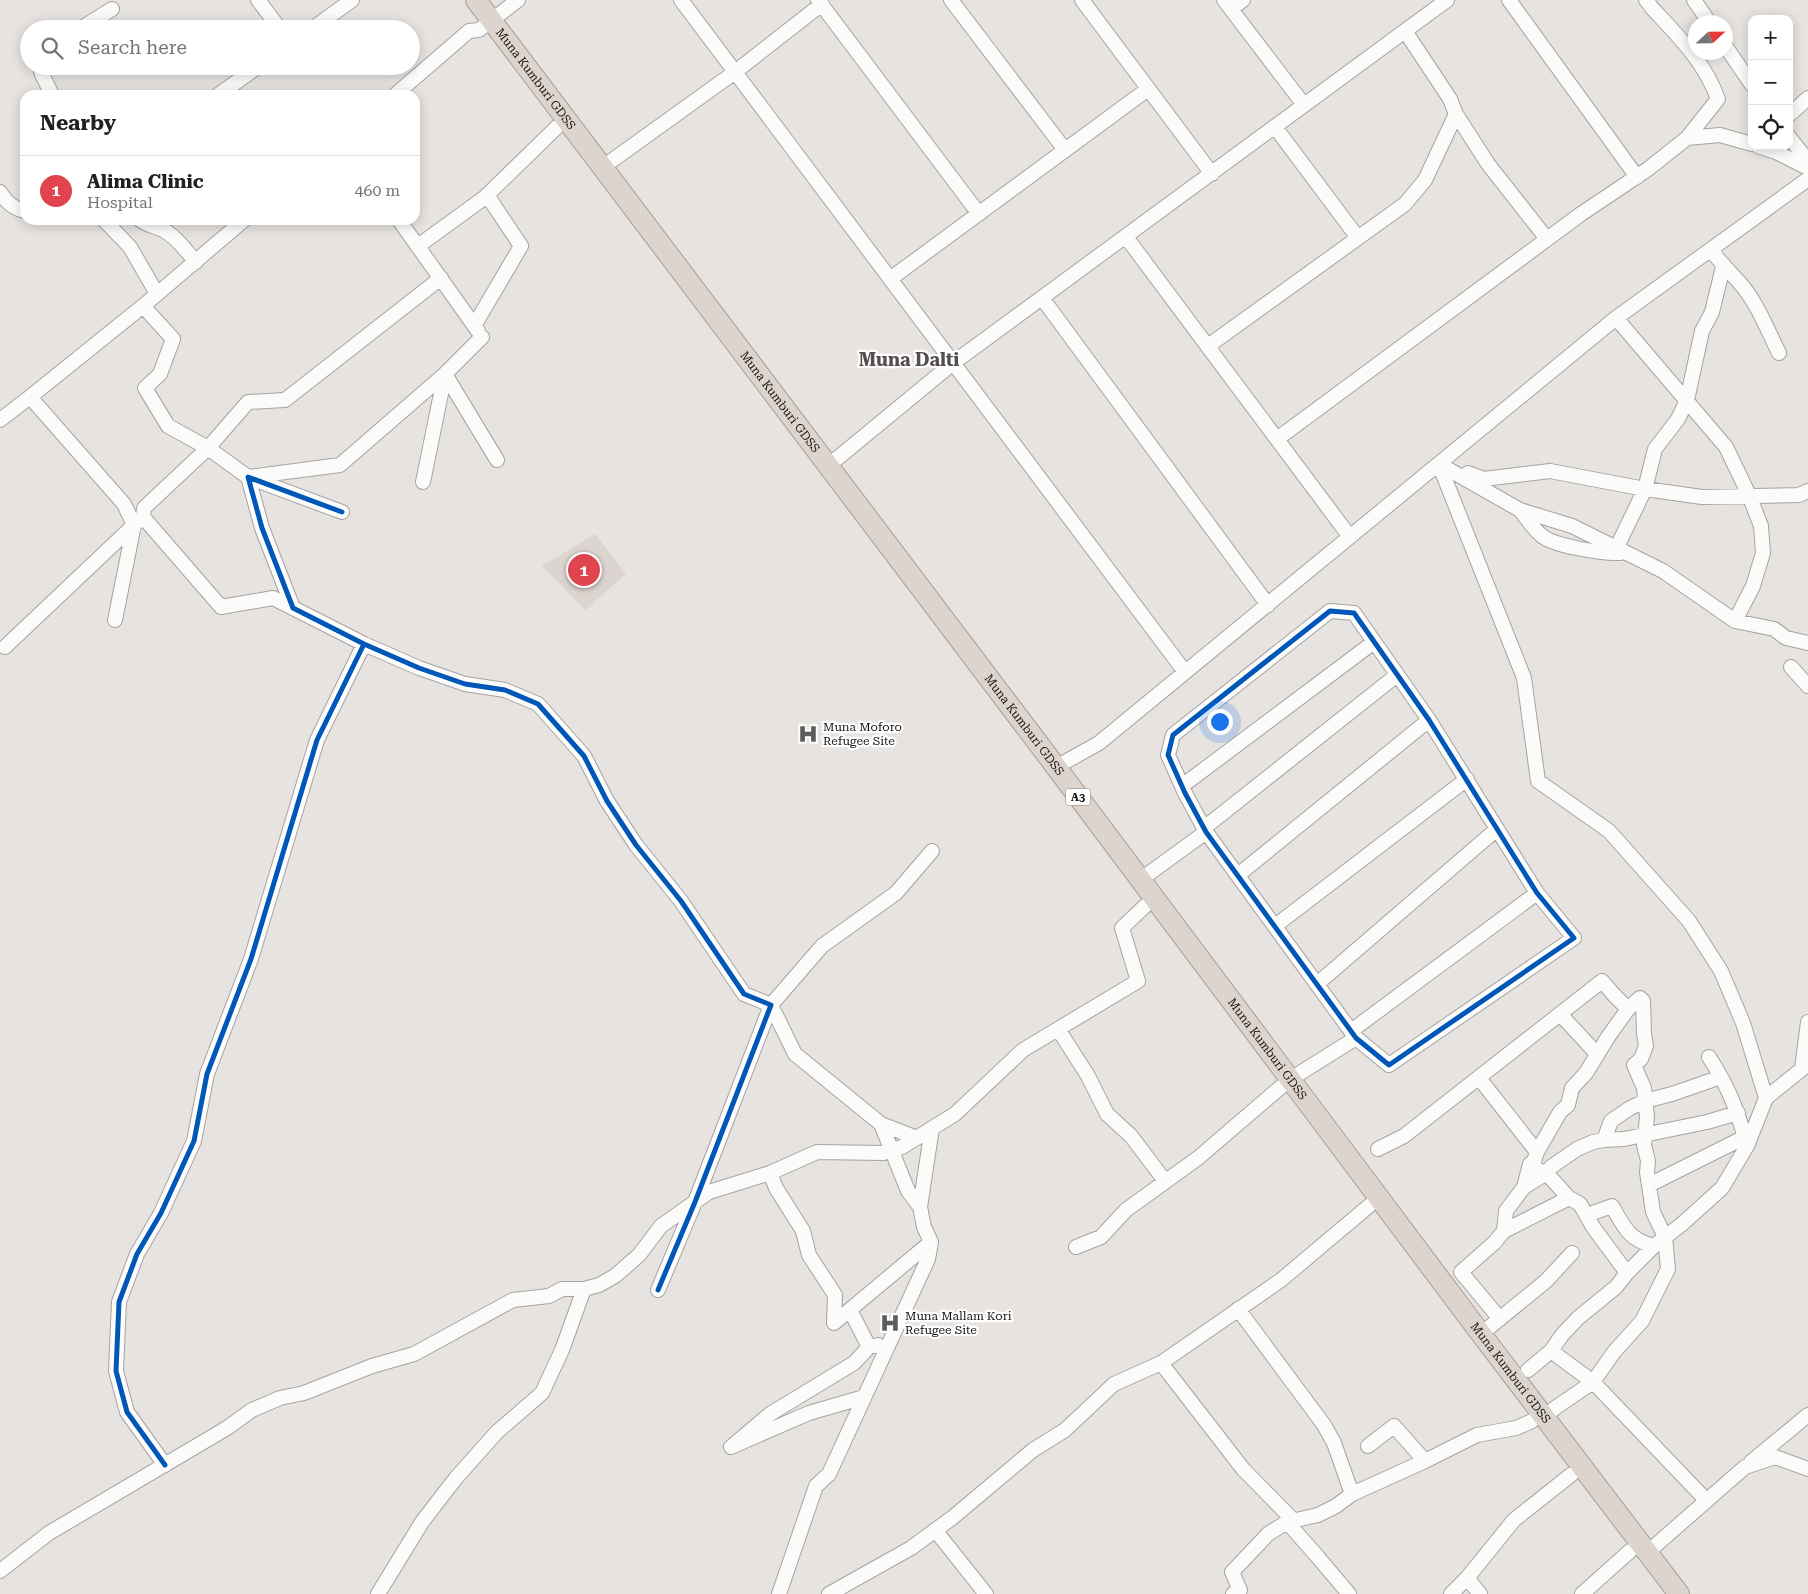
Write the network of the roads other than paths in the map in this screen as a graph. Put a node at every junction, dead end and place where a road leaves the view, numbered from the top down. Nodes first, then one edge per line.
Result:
1 (258, 0) edge
2 (352, 0) edge
3 (460, 0) edge
4 (476, 0) edge
5 (518, 0) edge
6 (681, 0) edge
7 (951, 0) edge
8 (1082, 0) edge
9 (1243, 0) edge
10 (1447, 0) edge
11 (1509, 0) edge
12 (1646, 0) edge
13 (1694, 0) edge
14 (820, 2) edge
15 (1228, 5) edge
16 (112, 9) dead end
17 (1704, 15) edge
18 (94, 20) edge
19 (273, 20) edge
20 (324, 20) edge
21 (487, 24) junction
22 (1405, 31) junction
23 (1733, 57) edge
24 (735, 72) junction
25 (420, 73) edge
26 (43, 75) edge
27 (246, 75) edge
28 (418, 75) edge
29 (1748, 79) edge
30 (1148, 89) junction
31 (50, 90) edge
32 (225, 90) edge
33 (401, 90) edge
34 (1808, 98) edge
35 (1304, 105) junction
36 (1793, 111) edge
37 (1456, 114) junction
38 (557, 127) junction
39 (1275, 127) junction
40 (1687, 138) junction
41 (1793, 142) edge
42 (1748, 143) edge
43 (1065, 150) junction
44 (1778, 150) edge
45 (1808, 161) edge
46 (603, 168) junction
47 (1808, 168) edge
48 (1212, 174) junction
49 (1637, 177) junction
50 (1808, 179) edge
51 (0, 192) edge
52 (487, 196) junction
53 (20, 210) edge
54 (979, 214) junction
55 (109, 225) edge
56 (148, 225) edge
57 (238, 225) edge
58 (403, 225) edge
59 (1126, 236) junction
60 (1358, 238) junction
61 (1548, 239) junction
62 (418, 246) junction
63 (1711, 250) junction
64 (196, 262) junction
65 (1723, 267) junction
66 (441, 278) junction
67 (890, 279) junction
68 (157, 294) junction
69 (1042, 298) junction
70 (143, 306) junction
71 (1616, 318) junction
72 (481, 335) junction
73 (1208, 346) junction
74 (1779, 353) dead end
75 (953, 364) junction
76 (445, 374) junction
77 (30, 396) junction
78 (1686, 400) junction
79 (0, 420) edge
80 (1277, 439) junction
81 (208, 448) junction
82 (497, 460) dead end
83 (1439, 464) junction
84 (828, 466) junction
85 (248, 477) junction
86 (423, 482) dead end
87 (1645, 489) junction
88 (1808, 491) edge
89 (1749, 495) junction
90 (1520, 510) junction
91 (342, 512) dead end
92 (138, 521) junction
93 (1350, 537) junction
94 (1620, 551) junction
95 (1268, 605) junction
96 (293, 608) junction
97 (115, 620) dead end
98 (1735, 621) junction
99 (1374, 642) junction
100 (1808, 643) edge
101 (364, 644) junction
102 (5, 647) dead end
103 (1791, 667) dead end
104 (1185, 672) junction
105 (1397, 675) junction
106 (1808, 686) edge
107 (1429, 720) junction
108 (1056, 768) junction
109 (1467, 779) junction
110 (1182, 786) junction
111 (1497, 829) junction
112 (1205, 830) junction
113 (932, 851) dead end
114 (1238, 875) junction
115 (1140, 880) junction
116 (1537, 893) junction
117 (1145, 906) junction
118 (1275, 926) junction
119 (1317, 984) junction
120 (771, 1005) junction
121 (1628, 1009) junction
122 (1560, 1014) junction
123 (1808, 1022) edge
124 (1058, 1029) junction
125 (1354, 1035) junction
126 (1597, 1054) junction
127 (1708, 1057) dead end
128 (1806, 1069) edge
129 (1721, 1077) junction
130 (1479, 1078) junction
131 (1285, 1083) junction
132 (1766, 1098) junction
133 (1645, 1102) junction
134 (1738, 1113) junction
135 (881, 1124) junction
136 (932, 1128) junction
137 (1646, 1134) junction
138 (917, 1138) junction
139 (1604, 1140) junction
140 (1746, 1141) junction
141 (1378, 1149) dead end
142 (892, 1150) junction
143 (1533, 1158) junction
144 (770, 1173) junction
145 (1545, 1174) junction
146 (1165, 1182) junction
147 (1649, 1185) junction
148 (1524, 1187) junction
149 (1569, 1198) junction
150 (695, 1202) junction
151 (1370, 1205) junction
152 (920, 1207) junction
153 (1587, 1215) junction
154 (1504, 1230) junction
155 (931, 1242) junction
156 (1660, 1242) junction
157 (1076, 1247) dead end
158 (1572, 1253) dead end
159 (1627, 1272) junction
160 (584, 1289) junction
161 (658, 1290) dead end
162 (1238, 1308) junction
163 (850, 1310) junction
164 (1500, 1319) junction
165 (1481, 1334) junction
166 (889, 1343) junction
167 (869, 1348) junction
168 (1551, 1351) junction
169 (1161, 1364) junction
170 (1528, 1370) dead end
171 (1593, 1382) junction
172 (864, 1398) junction
173 (1808, 1415) edge
174 (1538, 1419) junction
175 (1368, 1446) dead end
176 (1425, 1461) junction
177 (165, 1465) junction
178 (1745, 1467) junction
179 (1808, 1469) edge
180 (1572, 1474) junction
181 (1352, 1494) junction
182 (1706, 1500) junction
183 (1290, 1521) junction
184 (936, 1530) junction
185 (1639, 1552) junction
186 (0, 1571) edge
187 (1467, 1578) junction
188 (378, 1594) edge
189 (778, 1594) edge
190 (829, 1594) edge
191 (986, 1594) edge
192 (1233, 1594) edge
193 (1349, 1594) edge
194 (1451, 1594) edge
195 (1480, 1594) edge
196 (1582, 1594) edge
197 (1662, 1594) edge
198 (1679, 1594) edge

1 - 19 street
2 - 20 street
3 - 21 highway, Muna Kumburi GDSS / A3
4 - 21 highway, Muna Kumburi GDSS / A3
5 - 21 street
6 - 24 street
7 - 43 street
8 - 30 street
9 - 15 street
10 - 22 street
11 - 49 street
12 - 40 street
13 - 17 street
14 - 24 street
14 - 54 street
15 - 35 street
16 - 18 street
21 - 25 street
21 - 38 highway, Muna Kumburi GDSS / A3
21 - 46 highway, Muna Kumburi GDSS / A3
22 - 35 street
22 - 37 street
23 - 29 street
24 - 46 street
24 - 67 street
26 - 31 street
27 - 32 street
28 - 33 street
30 - 43 street
30 - 48 street
34 - 36 street
35 - 39 street
37 - 60 street
37 - 61 street
38 - 52 street
38 - 117 highway, Muna Kumburi GDSS / A3
39 - 48 street
39 - 60 street
40 - 42 street
40 - 49 street
41 - 45 street
43 - 54 street
44 - 47 street
46 - 84 highway, Muna Kumburi GDSS / A3
48 - 59 street
49 - 61 street
50 - 63 street
51 - 53 street
52 - 62 street
52 - 72 street
54 - 67 street
55 - 68 street
56 - 64 street
57 - 64 street
58 - 62 street
59 - 69 street
59 - 73 street
60 - 73 street
61 - 80 street
62 - 66 street
63 - 65 street
63 - 71 street
64 - 68 street
65 - 74 street
65 - 78 street
66 - 72 street
66 - 81 street
67 - 75 street
68 - 70 street
69 - 75 street
69 - 95 street
70 - 77 street
70 - 81 street
71 - 78 street
71 - 83 street
72 - 76 street
73 - 80 street
75 - 84 street
75 - 104 street
76 - 82 street
76 - 85 street
76 - 86 street
77 - 79 street
77 - 92 street
78 - 87 street
78 - 89 street
80 - 93 street
81 - 85 street
81 - 92 street
83 - 87 street
83 - 90 street
83 - 93 street
83 - 132 street
84 - 108 highway, Muna Kumburi GDSS / A3
85 - 91 street
85 - 96 street
87 - 89 street
87 - 94 street
88 - 89 street
89 - 98 street
90 - 94 street
90 - 94 street
92 - 96 street
92 - 97 street
92 - 102 street
93 - 95 street
94 - 98 street
95 - 104 street
96 - 101 street
98 - 100 street
99 - 105 street
99 - 110 street
99 - 110 street
101 - 120 street
101 - 177 street
103 - 106 street
104 - 108 street
105 - 107 street
105 - 112 street
107 - 109 street
107 - 114 street
108 - 115 highway, Muna Kumburi GDSS / A3
109 - 111 street
109 - 118 street
110 - 112 street
111 - 116 street
111 - 119 street
112 - 114 street
112 - 115 street
113 - 120 street
114 - 118 street
115 - 131 highway, Muna Kumburi GDSS / A3
116 - 125 street
116 - 125 street
117 - 124 street
117 - 131 highway, Muna Kumburi GDSS / A3
118 - 119 street
119 - 125 street
120 - 135 street
120 - 150 street
121 - 122 street
121 - 126 street
121 - 133 street
122 - 126 street
122 - 130 street
123 - 128 street
124 - 136 street
124 - 146 street
125 - 131 street
126 - 143 street
127 - 129 street
128 - 132 street
129 - 133 street
129 - 134 street
130 - 141 street
130 - 143 street
131 - 146 street
131 - 151 highway, Muna Kumburi GDSS / A3
131 - 165 highway, Muna Kumburi GDSS / A3
132 - 140 street
133 - 137 street
133 - 139 street
134 - 137 street
134 - 140 street
135 - 138 street
135 - 142 street
136 - 138 street
136 - 152 street
137 - 139 street
137 - 147 street
138 - 142 street
139 - 145 street
140 - 147 street
140 - 156 street
142 - 144 street
142 - 152 street
143 - 145 street
143 - 148 street
144 - 150 street
144 - 163 street
145 - 148 street
145 - 149 street
146 - 157 street
147 - 156 street
148 - 154 street
149 - 153 street
149 - 154 street
150 - 160 street
150 - 161 street
151 - 162 street
151 - 174 highway, Muna Kumburi GDSS / A3
152 - 155 street
153 - 156 street
153 - 159 street
154 - 164 street
155 - 163 street
155 - 166 street
156 - 159 street
156 - 171 street
158 - 164 street
159 - 168 street
160 - 177 street
160 - 188 street
162 - 169 street
162 - 181 street
163 - 167 street
164 - 165 street
165 - 174 highway, Muna Kumburi GDSS / A3
166 - 167 street
166 - 172 street
167 - 172 street
168 - 170 street
168 - 171 street
169 - 183 street
169 - 184 street
171 - 174 street
171 - 182 street
172 - 189 street
173 - 178 street
174 - 176 street
174 - 180 highway, Muna Kumburi GDSS / A3
174 - 185 highway, Muna Kumburi GDSS / A3
175 - 176 street
176 - 181 street
177 - 186 street
178 - 179 street
178 - 182 street
180 - 185 highway, Muna Kumburi GDSS / A3
180 - 187 street
181 - 183 street
182 - 185 street
183 - 192 street
183 - 193 street
184 - 190 street
184 - 191 street
185 - 196 street
185 - 197 highway, Muna Kumburi GDSS / A3
185 - 198 highway, Muna Kumburi GDSS / A3
187 - 194 street
187 - 195 street

